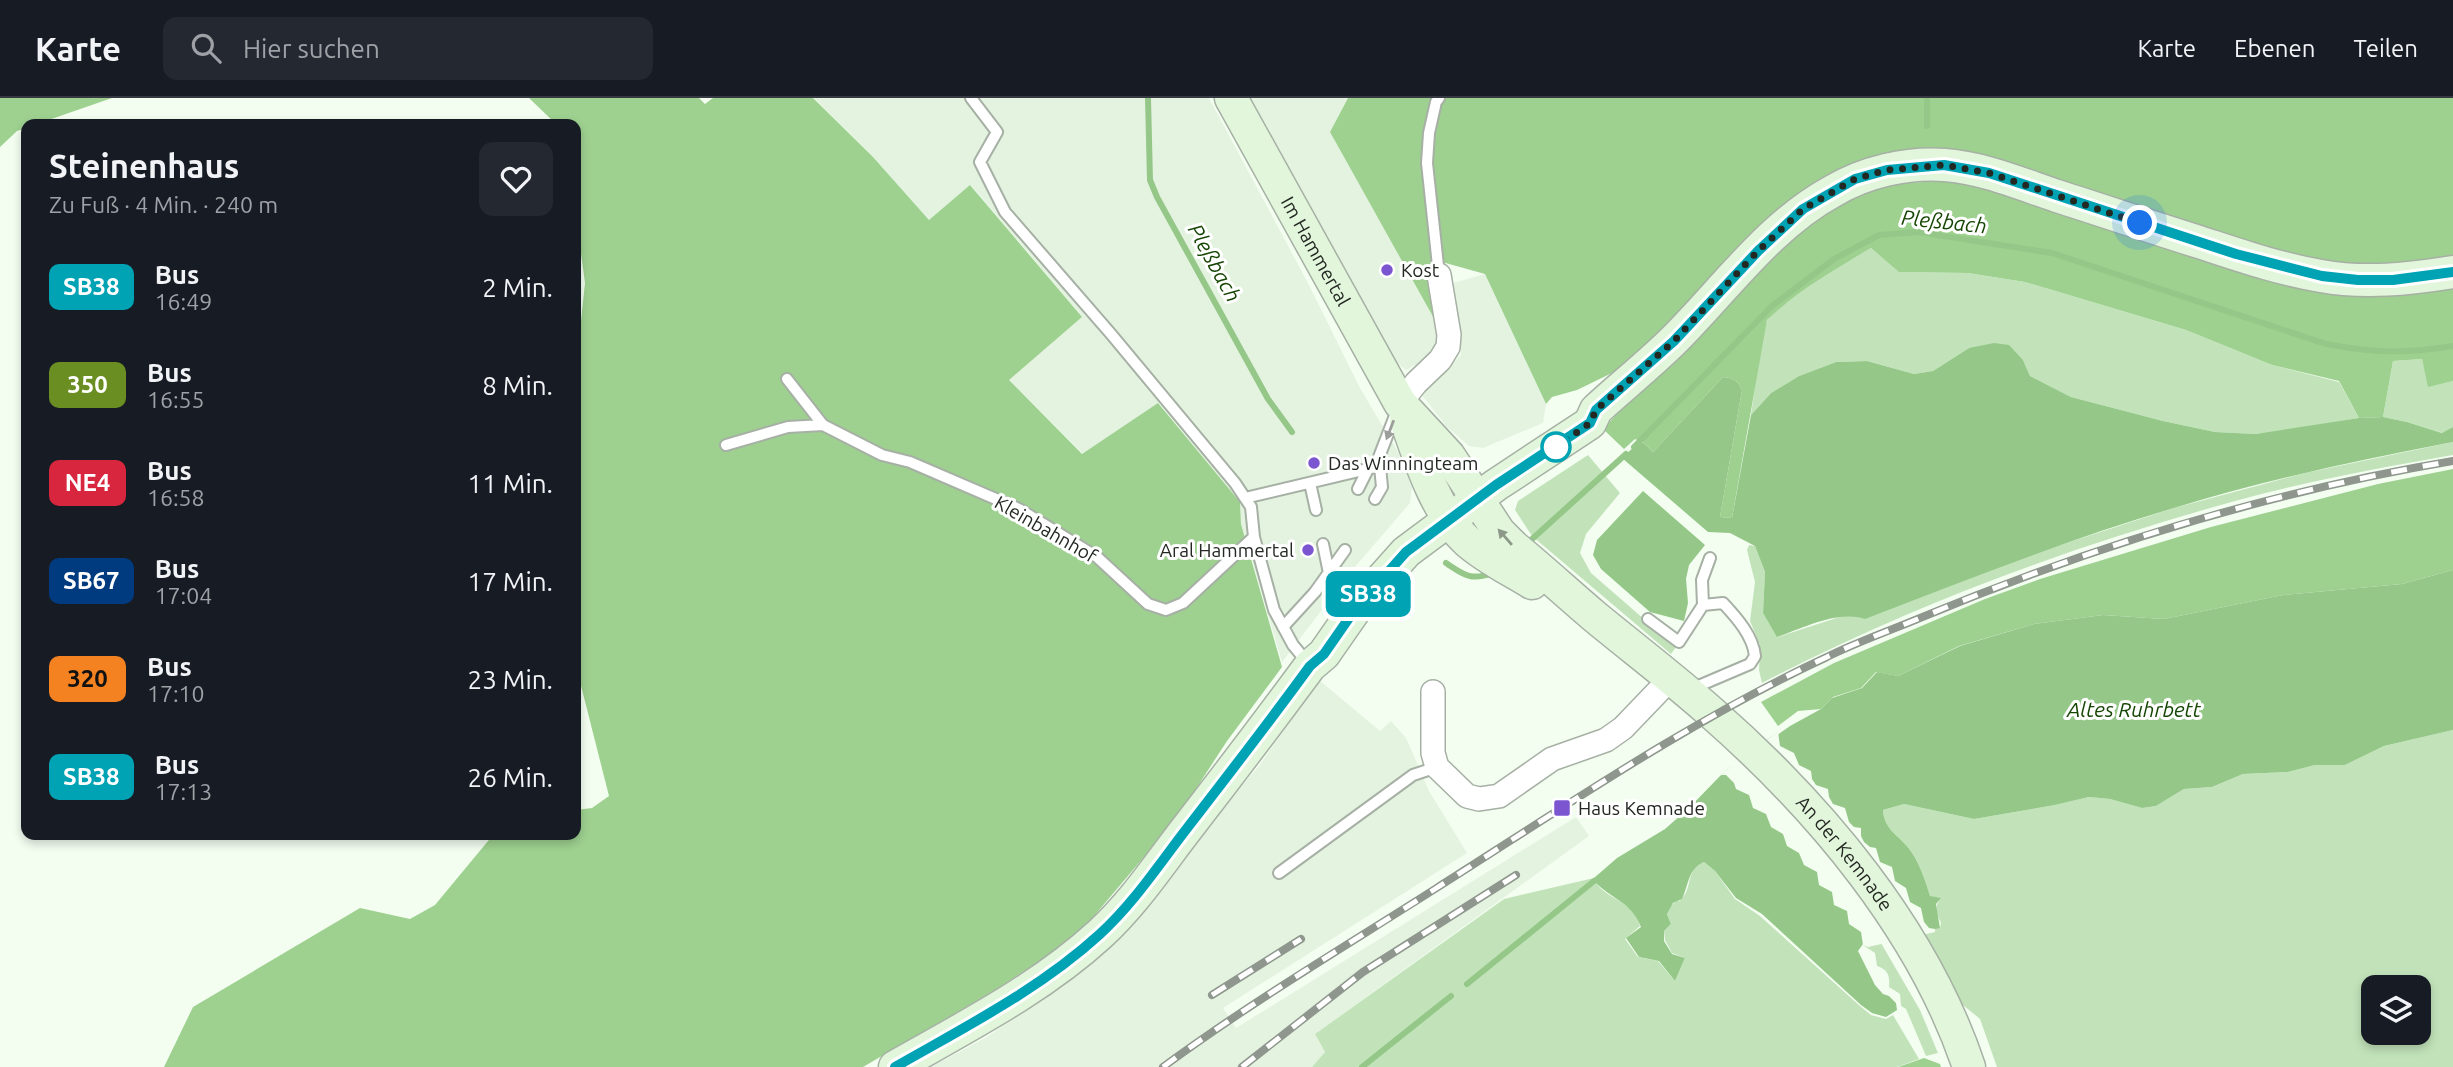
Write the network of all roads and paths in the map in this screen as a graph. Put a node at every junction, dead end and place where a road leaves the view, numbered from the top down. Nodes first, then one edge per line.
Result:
1 (971, 98) edge
2 (1231, 98) edge
3 (1439, 98) edge
4 (2453, 272) edge
5 (1439, 275) joint
6 (787, 379) dead end
7 (1400, 403) junction
8 (823, 425) junction
9 (726, 445) dead end
10 (1379, 461) junction
11 (1368, 469) junction
12 (1310, 483) junction
13 (1358, 489) dead end
14 (1473, 492) junction
15 (1245, 498) junction
16 (1375, 499) dead end
17 (1316, 510) dead end
18 (1445, 513) junction
19 (1254, 537) junction
20 (1326, 546) dead end
21 (1345, 550) dead end
22 (1710, 558) dead end
23 (1329, 573) junction
24 (1703, 605) junction
25 (1592, 614) junction
26 (1648, 619) dead end
27 (1283, 627) junction
28 (1310, 666) junction
29 (1679, 685) junction
30 (1433, 692) dead end
31 (1437, 767) junction
32 (1279, 873) dead end
33 (895, 1067) edge
34 (1969, 1067) edge

1 - 15 lane
2 - 7 main road, Im Hammertal
3 - 5 lane
4 - 14 main road
5 - 7 street
6 - 8 lane, Kleinbahnhof
7 -> 10 lane
7 - 14 main road, Im Hammertal
7 - 18 main road, Im Hammertal
8 - 9 lane
8 - 19 lane, Kleinbahnhof
10 - 11 lane
10 - 16 lane
11 - 12 lane
11 - 13 lane
12 - 15 lane
12 - 17 lane
14 - 18 main road
25 -> 14 main road, An der Kemnade
15 - 19 lane
18 - 25 main road, An der Kemnade
18 - 28 main road
19 - 27 lane
20 - 23 lane
21 - 23 lane
22 - 24 lane
23 - 27 lane
24 - 26 lane
24 - 29 lane
25 - 29 main road, An der Kemnade
27 - 28 lane
28 - 33 main road
29 - 31 street
29 - 34 main road, An der Kemnade
30 - 31 street
31 - 32 lane

